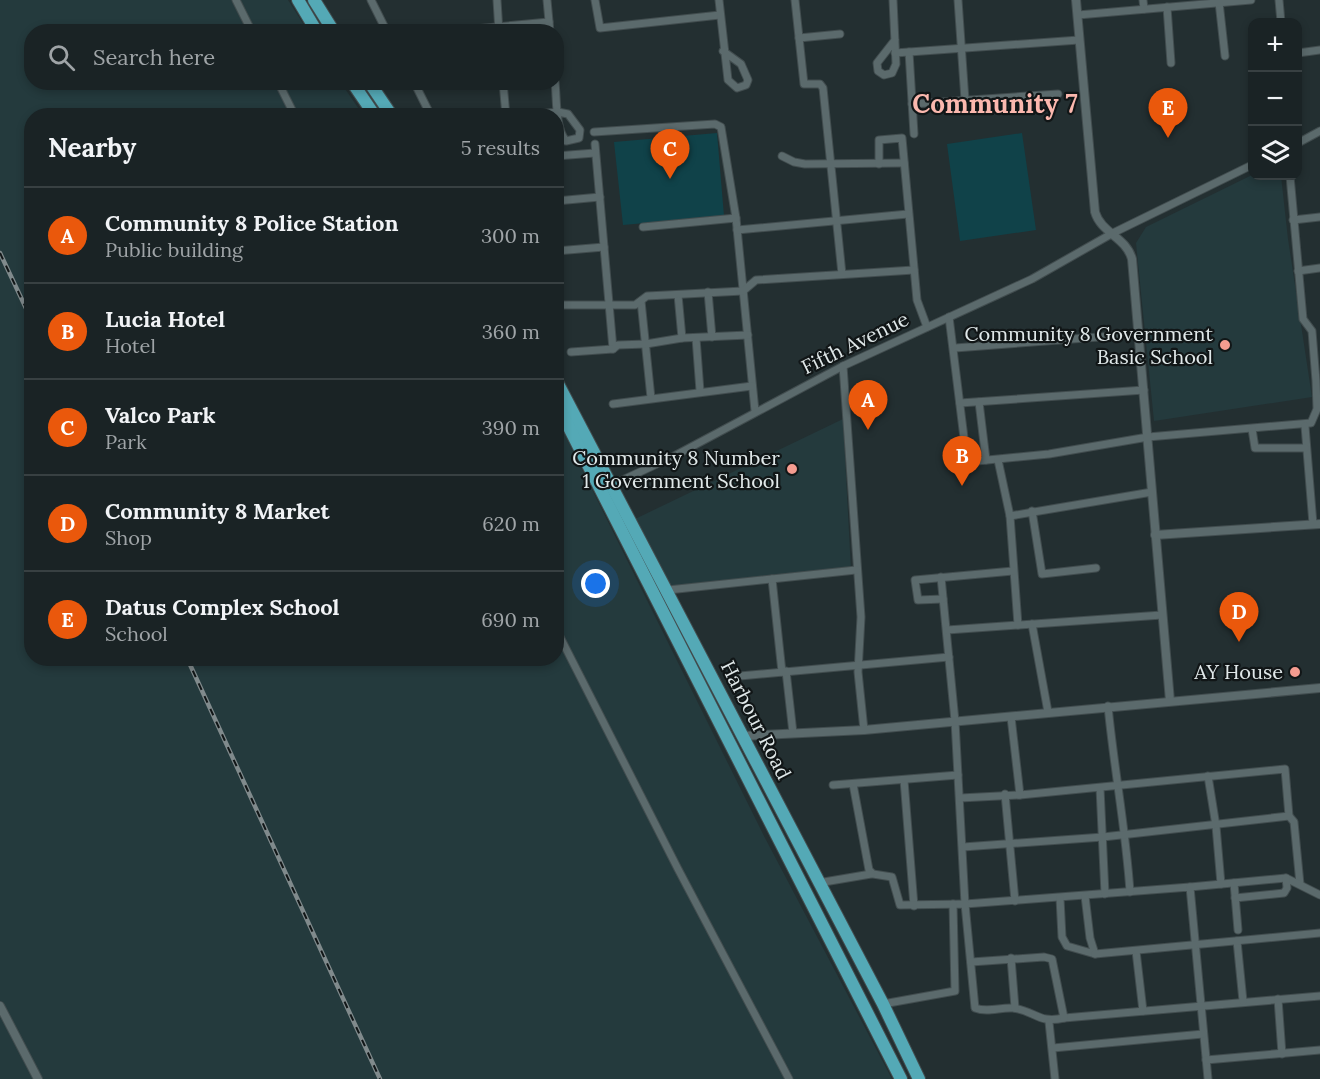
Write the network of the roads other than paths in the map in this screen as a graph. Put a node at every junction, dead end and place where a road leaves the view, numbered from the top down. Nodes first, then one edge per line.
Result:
1 (236, 0) edge
2 (298, 0) edge
3 (314, 0) edge
4 (371, 0) edge
5 (497, 0) edge
6 (547, 0) edge
7 (595, 0) edge
8 (718, 0) edge
9 (795, 0) edge
10 (893, 0) edge
11 (900, 0) edge
12 (958, 0) edge
13 (1076, 0) edge
14 (1143, 0) edge
15 (1251, 0) edge
16 (1280, 0) edge
17 (1189, 2) edge
18 (1219, 3) junction
19 (1167, 7) junction
20 (1144, 9) junction
21 (720, 15) junction
22 (1078, 15) junction
23 (1281, 18) edge
24 (549, 22) joint
25 (248, 24) edge
26 (312, 24) edge
27 (329, 24) edge
28 (383, 24) edge
29 (499, 24) edge
30 (535, 24) edge
31 (840, 34) dead end
32 (799, 38) junction
33 (895, 39) junction
34 (1079, 40) junction
35 (960, 48) junction
36 (1320, 50) edge
37 (723, 51) junction
38 (909, 52) junction
39 (1302, 52) edge
40 (896, 53) junction
41 (1225, 56) dead end
42 (1171, 63) dead end
43 (282, 90) edge
44 (357, 90) edge
45 (374, 90) edge
46 (420, 90) edge
47 (504, 90) edge
48 (556, 90) edge
49 (1058, 94) dead end
50 (965, 100) junction
51 (912, 104) junction
52 (291, 108) edge
53 (370, 108) edge
54 (387, 108) edge
55 (428, 108) edge
56 (505, 108) edge
57 (558, 108) edge
58 (1320, 131) edge
59 (594, 132) dead end
60 (914, 134) dead end
61 (1302, 141) edge
62 (594, 144) dead end
63 (595, 153) junction
64 (564, 155) edge
65 (782, 156) dead end
66 (904, 163) junction
67 (879, 164) junction
68 (830, 165) junction
69 (1248, 167) edge
70 (1290, 180) edge
71 (600, 197) junction
72 (564, 200) edge
73 (908, 214) junction
74 (1320, 217) edge
75 (736, 219) junction
76 (1293, 220) junction
77 (835, 222) junction
78 (643, 227) dead end
79 (737, 230) junction
80 (1113, 233) junction
81 (604, 247) junction
82 (564, 250) edge
83 (1320, 268) edge
84 (914, 270) junction
85 (1298, 271) junction
86 (842, 274) junction
87 (743, 291) junction
88 (708, 292) junction
89 (678, 295) junction
90 (642, 301) junction
91 (564, 304) edge
92 (609, 304) junction
93 (950, 316) junction
94 (927, 327) junction
95 (1139, 334) junction
96 (748, 335) junction
97 (712, 337) junction
98 (682, 338) junction
99 (696, 338) junction
100 (646, 344) junction
101 (955, 348) junction
102 (613, 349) junction
103 (571, 352) dead end
104 (843, 366) junction
105 (1318, 381) edge
106 (752, 386) junction
107 (1144, 390) junction
108 (700, 391) junction
109 (564, 395) edge
110 (651, 398) junction
111 (980, 402) junction
112 (960, 403) junction
113 (613, 404) dead end
114 (755, 411) junction
115 (564, 418) edge
116 (1305, 426) junction
117 (1252, 429) junction
118 (1148, 437) junction
119 (1305, 448) junction
120 (986, 460) junction
121 (998, 460) junction
122 (612, 484) junction
123 (1152, 492) junction
124 (1032, 511) junction
125 (1010, 516) junction
126 (1317, 524) edge
127 (1155, 535) junction
128 (1096, 568) dead end
129 (856, 570) junction
130 (1013, 571) junction
131 (940, 577) junction
132 (772, 579) junction
133 (668, 590) junction
134 (943, 599) junction
135 (1162, 615) junction
136 (1032, 624) junction
137 (1018, 625) junction
138 (947, 630) junction
139 (564, 645) edge
140 (949, 657) junction
141 (858, 665) junction
142 (784, 672) junction
143 (740, 676) dead end
144 (1320, 688) edge
145 (1170, 701) junction
146 (1107, 706) junction
147 (1048, 712) junction
148 (1011, 717) junction
149 (955, 721) junction
150 (864, 729) junction
151 (793, 733) junction
152 (743, 736) junction
153 (958, 775) junction
154 (1208, 776) junction
155 (904, 780) junction
156 (853, 784) junction
157 (1116, 784) junction
158 (833, 785) dead end
159 (1100, 788) junction
160 (1005, 794) junction
161 (1020, 795) junction
162 (960, 798) junction
163 (1289, 816) junction
164 (1216, 826) junction
165 (1126, 834) junction
166 (1103, 837) junction
167 (1010, 845) junction
168 (963, 847) junction
169 (871, 874) junction
170 (1287, 878) junction
171 (818, 883) junction
172 (1234, 883) junction
173 (1221, 884) junction
174 (1300, 884) junction
175 (1190, 887) junction
176 (1130, 892) junction
177 (1105, 894) junction
178 (1320, 894) edge
179 (1085, 896) junction
180 (1060, 898) junction
181 (1235, 898) junction
182 (1015, 901) junction
183 (953, 904) junction
184 (965, 904) junction
185 (914, 906) junction
186 (1238, 930) dead end
187 (1320, 933) edge
188 (1237, 941) junction
189 (1195, 944) junction
190 (1136, 951) junction
191 (1095, 954) junction
192 (1011, 958) junction
193 (971, 962) junction
194 (1320, 996) edge
195 (1278, 999) junction
196 (1243, 1001) junction
197 (883, 1004) junction
198 (1200, 1005) junction
199 (0, 1006) edge
200 (1015, 1008) junction
201 (1143, 1011) junction
202 (1064, 1018) junction
203 (1048, 1022) junction
204 (1203, 1034) junction
205 (1053, 1048) junction
206 (1320, 1050) edge
207 (1282, 1054) junction
208 (1206, 1060) junction
209 (38, 1079) edge
210 (789, 1079) edge
211 (901, 1079) edge
212 (919, 1079) edge
213 (1055, 1079) edge
214 (1208, 1079) edge

1 - 25 street
2 - 26 highway
3 - 27 highway
4 - 28 street
5 - 29 street
6 - 24 street
7 - 21 street
8 - 21 street
9 - 32 street
10 - 11 street
10 - 33 street
12 - 35 street
13 - 22 street
14 - 20 street
15 - 18 street
16 - 23 street
17 - 18 street
17 - 19 street
18 - 41 street
19 - 20 street
19 - 42 street
20 - 22 street
21 - 37 street
22 - 34 street
24 - 30 street
31 - 32 street
32 - 68 street
33 - 40 street
33 - 40 street
34 - 35 street
34 - 80 street
35 - 38 street
35 - 50 street
36 - 39 street
37 - 37 street
38 - 40 street
38 - 51 street
43 - 52 street
44 - 53 highway
45 - 54 highway
46 - 55 street
47 - 56 street
48 - 57 street
49 - 50 street
50 - 51 street
51 - 60 street
58 - 61 street
59 - 75 street
62 - 63 street
63 - 64 street
63 - 71 street
65 - 68 street
66 - 67 street
66 - 67 street
66 - 73 street
67 - 68 street
68 - 77 street
69 - 80 street, Fifth Avenue
70 - 76 street
71 - 72 street
71 - 81 street
73 - 77 street
73 - 84 street
74 - 76 street
75 - 78 street
75 - 79 street
76 - 85 street
77 - 79 street
77 - 86 street
79 - 87 street
80 - 93 street, Fifth Avenue
80 - 95 street
81 - 82 street
81 - 92 street
83 - 85 street
84 - 86 street
84 - 94 street
85 - 105 street
86 - 87 street
87 - 88 street
87 - 96 street
88 - 89 street
88 - 97 street
89 - 90 street
89 - 98 street
90 - 92 street
90 - 100 street
91 - 92 street
92 - 102 street
93 - 94 street, Fifth Avenue
93 - 101 street
94 - 104 street, Fifth Avenue
95 - 101 street
95 - 107 street
96 - 97 street
96 - 106 street
97 - 99 street
98 - 99 street
98 - 100 street
99 - 108 street
100 - 102 street
100 - 110 street
101 - 112 street
102 - 103 street
104 - 114 street, Fifth Avenue
104 - 129 street
105 - 116 street
106 - 108 street
106 - 114 street
107 - 111 street
107 - 118 street
108 - 110 street
109 - 122 highway, Harbour Road
110 - 113 street
111 - 112 street
111 - 120 street
112 - 120 street
114 - 122 street, Fifth Avenue
115 - 211 highway, Harbour Road
116 - 117 street
116 - 119 street
117 - 118 street
117 - 119 street
118 - 121 street
118 - 123 street
119 - 126 street
120 - 121 street
121 - 125 street
122 - 133 highway, Harbour Road
123 - 124 street
123 - 127 street
124 - 125 street
124 - 128 street
125 - 130 street
126 - 127 street
127 - 135 street
129 - 132 street
129 - 141 street
130 - 131 street
130 - 137 street
131 - 134 street
131 - 134 street
132 - 133 street
132 - 142 street
133 - 152 highway, Harbour Road
134 - 138 street
135 - 136 street
135 - 145 street
136 - 137 street
136 - 147 street
137 - 138 street
138 - 140 street
139 - 210 street
140 - 141 street
140 - 149 street
141 - 142 street
141 - 150 street
142 - 143 street
142 - 151 street
144 - 145 street
145 - 146 street
146 - 147 street
146 - 157 street
147 - 148 street
148 - 149 street
148 - 161 street
149 - 150 street
149 - 153 street
150 - 151 street
151 - 152 street
152 - 171 highway, Harbour Road
153 - 155 street
153 - 162 street
154 - 157 street
154 - 163 street
154 - 164 street
155 - 156 street
155 - 185 street
156 - 158 street
156 - 169 street
157 - 159 street
157 - 165 street
159 - 161 street
159 - 166 street
160 - 161 street
160 - 162 street
160 - 167 street
162 - 168 street
163 - 164 street
163 - 174 street
164 - 165 street
164 - 173 street
165 - 166 street
165 - 176 street
166 - 167 street
166 - 177 street
167 - 168 street
167 - 182 street
168 - 184 street
169 - 171 street
169 - 185 street
170 - 172 street
170 - 174 street
170 - 181 street
171 - 197 highway, Harbour Road
172 - 173 street
172 - 181 street
173 - 175 street
174 - 178 street
175 - 176 street
175 - 189 street
176 - 177 street
177 - 179 street
179 - 180 street
179 - 191 street
180 - 182 street
180 - 191 street
181 - 186 street
182 - 184 street
183 - 184 street
183 - 185 street
183 - 197 street
184 - 193 street
187 - 188 street
188 - 189 street
188 - 196 street
189 - 190 street
189 - 198 street
190 - 191 street
190 - 201 street
192 - 193 street
192 - 200 street
192 - 202 street
193 - 200 street
194 - 195 street
195 - 196 street
195 - 207 street
196 - 198 street
197 - 212 highway, Harbour Road
198 - 201 street
198 - 204 street
199 - 209 street
200 - 203 street
201 - 202 street
202 - 203 street
203 - 205 street
204 - 205 street
204 - 208 street
205 - 213 street
206 - 207 street
207 - 208 street
208 - 214 street

